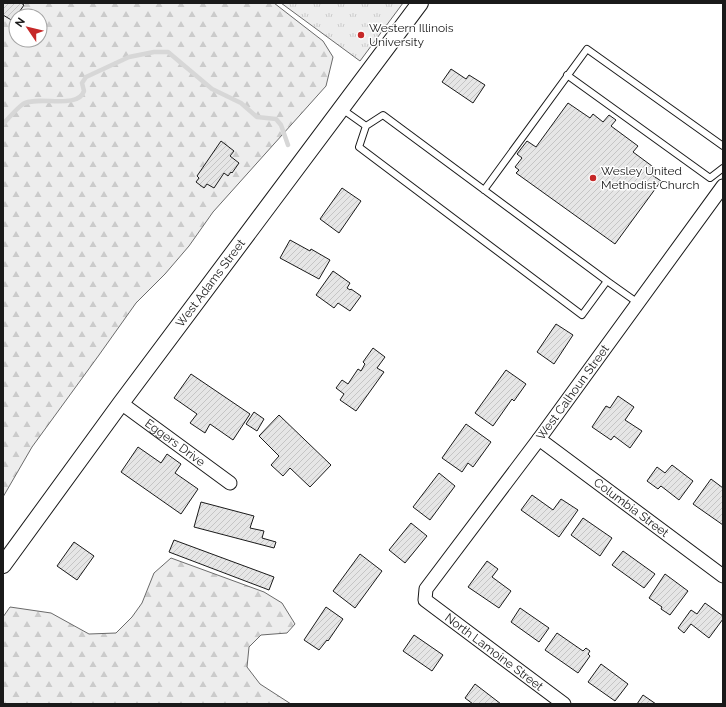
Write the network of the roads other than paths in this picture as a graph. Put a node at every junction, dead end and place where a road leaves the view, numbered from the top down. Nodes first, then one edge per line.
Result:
1 (420, 3) edge
2 (568, 75) junction
3 (341, 108) junction
4 (366, 126) junction
5 (723, 146) edge
6 (723, 168) edge
7 (723, 186) edge
8 (484, 190) junction
9 (607, 281) junction
10 (638, 303) junction
11 (121, 403) junction
12 (539, 439) junction
13 (230, 483) dead end
14 (3, 565) edge
15 (723, 576) edge
16 (425, 600) joint
17 (564, 704) edge

1 - 3 street, West Adams Street
2 - 5 lane
2 - 6 lane
2 - 8 lane
3 - 4 lane
3 - 11 street, West Adams Street
4 - 8 lane
4 - 9 lane
7 - 10 street, West Calhoun Street
8 - 9 lane
9 - 10 lane
10 - 12 street, West Calhoun Street
11 - 13 street, Eggers Drive
11 - 14 street, West Adams Street
12 - 15 street, Columbia Street
12 - 16 street, West Calhoun Street
16 - 17 street, North Lamoine Street

